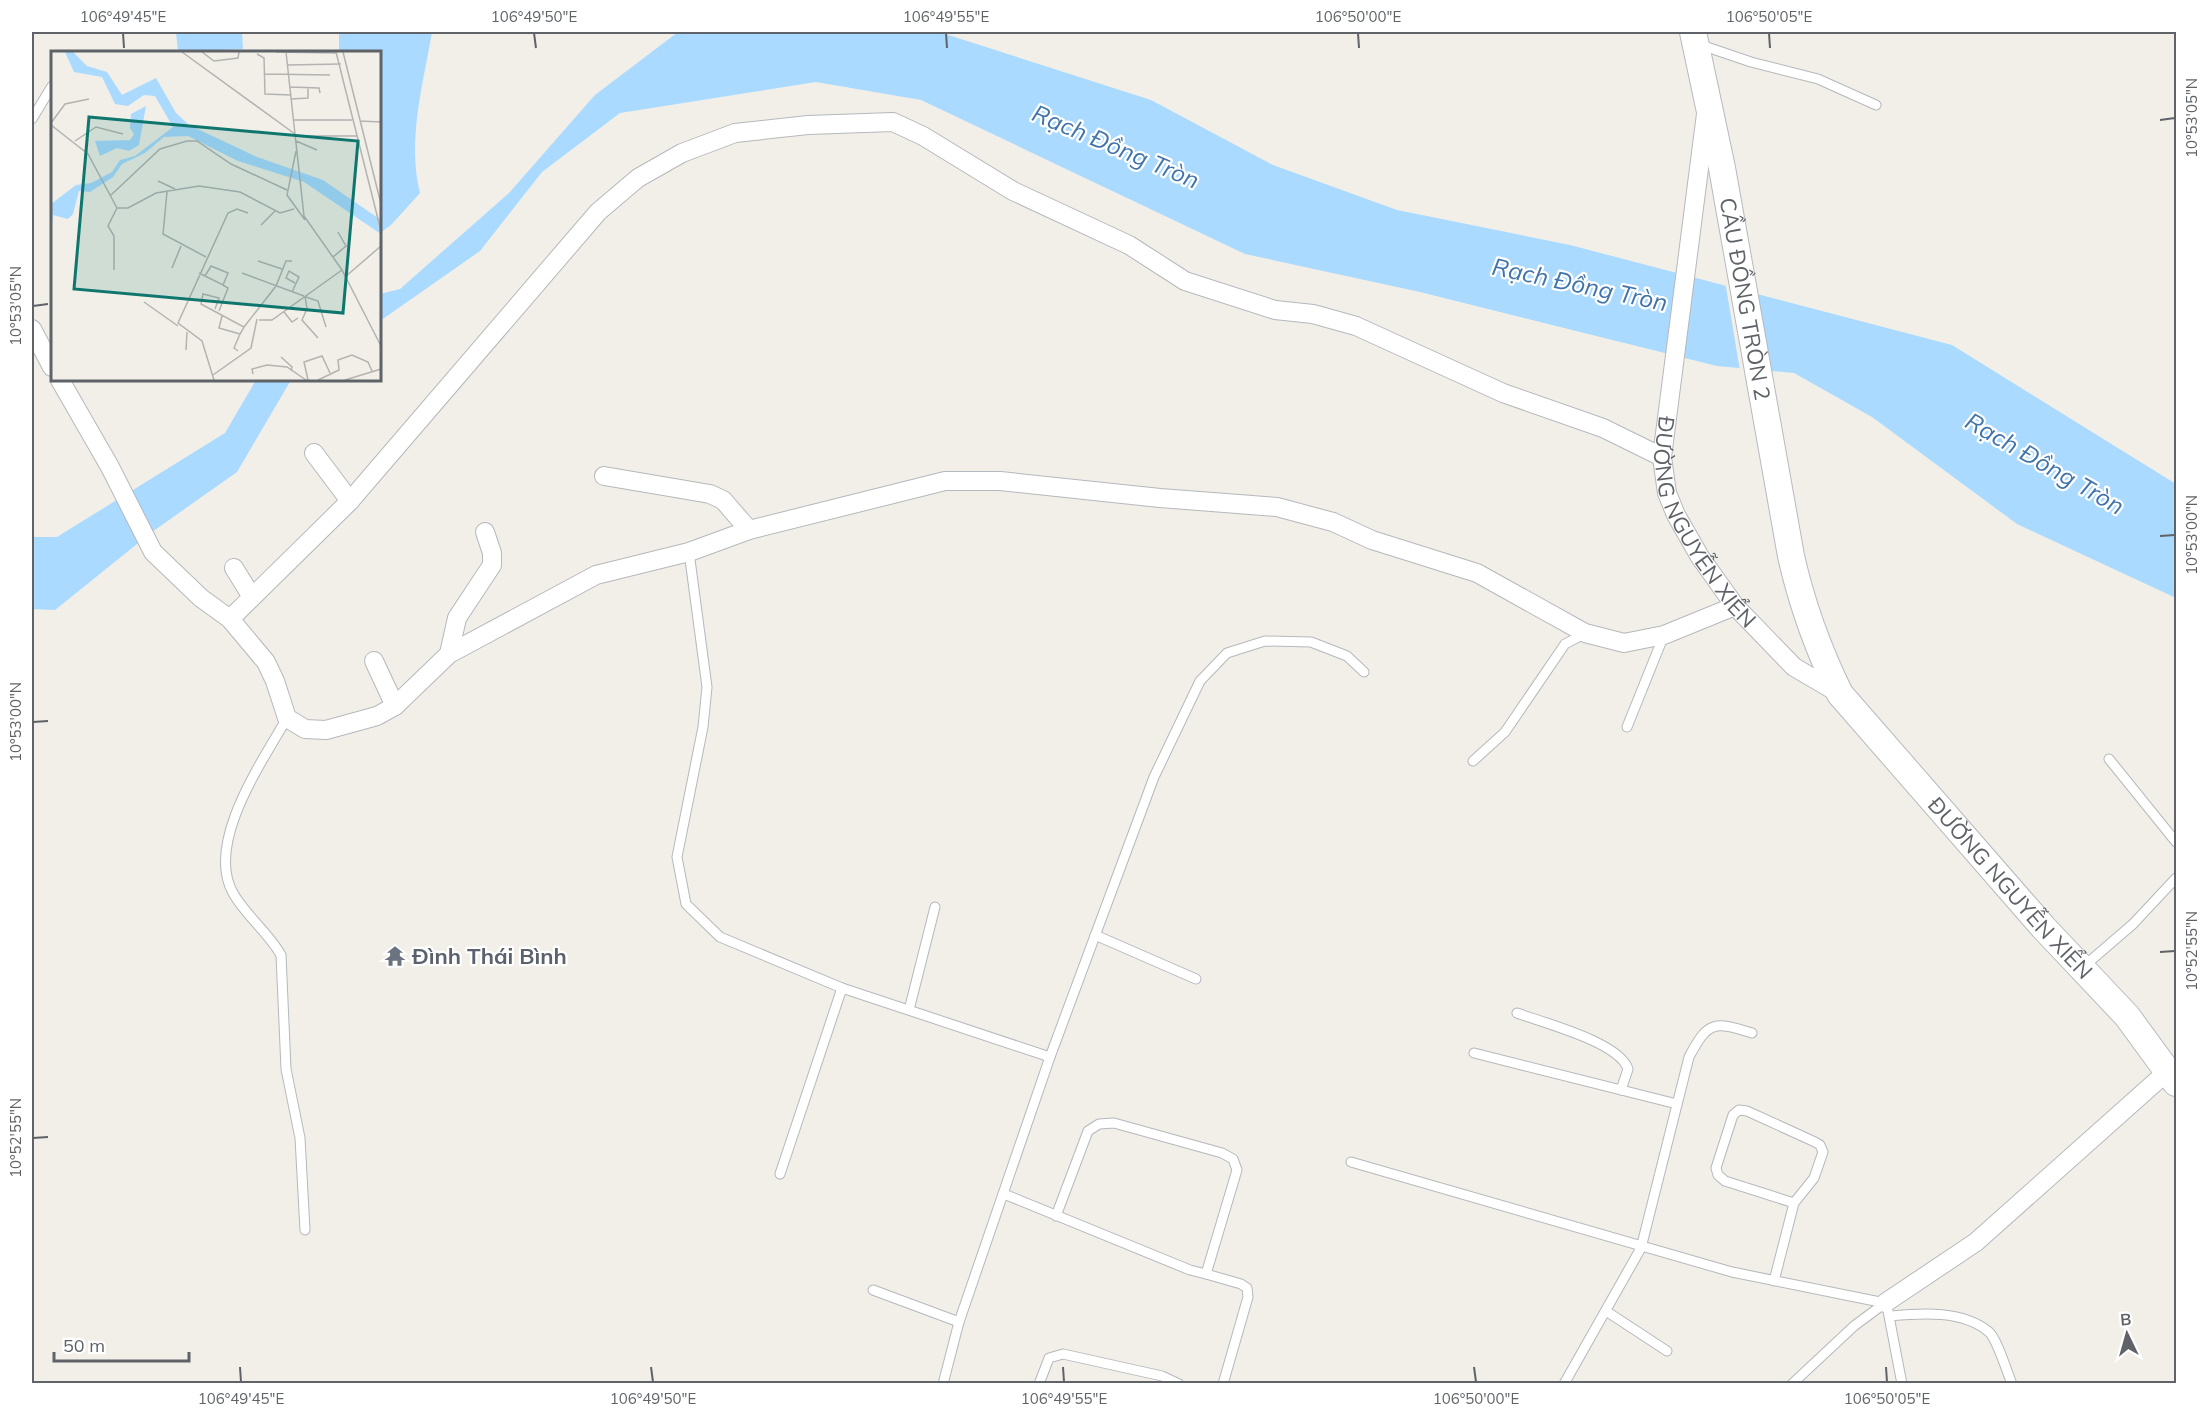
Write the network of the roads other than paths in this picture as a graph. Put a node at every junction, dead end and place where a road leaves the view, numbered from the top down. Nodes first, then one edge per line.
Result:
1 (1694, 37) edge
2 (51, 88) edge
3 (1708, 100) junction
4 (1876, 105) dead end
5 (32, 119) edge
6 (32, 329) edge
7 (51, 365) edge
8 (61, 381) edge
9 (1769, 430) joint
10 (314, 453) dead end
11 (1662, 457) junction
12 (604, 476) dead end
13 (350, 501) junction
14 (749, 530) junction
15 (485, 532) dead end
16 (689, 552) junction
17 (234, 568) dead end
18 (252, 597) junction
19 (1735, 606) junction
20 (230, 619) junction
21 (1585, 633) junction
22 (1664, 635) junction
23 (449, 654) junction
24 (374, 661) dead end
25 (1364, 672) dead end
26 (1840, 694) junction
27 (395, 706) junction
28 (287, 718) junction
29 (1628, 727) dead end
30 (2109, 759) dead end
31 (1473, 761) dead end
32 (2176, 842) edge
33 (2176, 878) edge
34 (935, 907) dead end
35 (1095, 935) junction
36 (2082, 967) junction
37 (1196, 979) dead end
38 (842, 988) junction
39 (909, 1010) junction
40 (1517, 1013) dead end
41 (1752, 1033) dead end
42 (1474, 1053) dead end
43 (1050, 1057) junction
44 (2173, 1076) edge
45 (1621, 1090) junction
46 (1677, 1104) junction
47 (1351, 1162) dead end
48 (780, 1174) dead end
49 (1004, 1194) junction
50 (1794, 1203) junction
51 (1056, 1216) junction
52 (305, 1230) dead end
53 (1641, 1248) junction
54 (1206, 1274) junction
55 (1774, 1281) junction
56 (873, 1290) dead end
57 (1888, 1309) junction
58 (1606, 1311) junction
59 (959, 1322) junction
60 (1667, 1351) dead end
61 (943, 1383) edge
62 (1039, 1383) edge
63 (1179, 1383) edge
64 (1223, 1383) edge
65 (1564, 1383) edge
66 (1792, 1383) edge
67 (1902, 1383) edge
68 (2012, 1383) edge

1 - 3 main road
1 - 4 lane
2 - 5 lane
3 - 9 main road, CẦU ĐỒNG TRÒN 2
3 - 11 street, ĐƯỜNG NGUYỄN XIỂN
6 - 7 street
8 - 20 street
9 - 26 main road, ĐƯỜNG NGUYỄN XIỂN
10 - 13 street
11 - 13 street
11 - 19 street, ĐƯỜNG NGUYỄN XIỂN
12 - 14 street
13 - 18 street
14 - 16 street
14 - 21 street
15 - 23 street
16 - 23 street
16 - 38 lane
17 - 18 street
18 - 20 street
19 - 22 street
19 - 26 street, ĐƯỜNG NGUYỄN XIỂN
20 - 28 street
21 - 22 street
21 - 31 lane
22 - 29 lane
23 - 27 street
24 - 27 street
25 - 35 lane
26 - 36 main road, ĐƯỜNG NGUYỄN XIỂN
27 - 28 street
28 - 52 lane
30 - 32 lane
33 - 36 lane
34 - 39 lane
35 - 37 lane
35 - 43 lane
36 - 44 main road, ĐƯỜNG NGUYỄN XIỂN
38 - 39 lane
38 - 48 lane
39 - 43 lane
40 - 45 lane
41 - 46 lane
42 - 45 lane
43 - 49 lane
44 - 57 street
45 - 46 lane
46 - 53 lane
47 - 53 lane
49 - 51 lane
49 - 59 lane
50 - 50 lane
50 - 55 lane
51 - 54 lane
51 - 54 lane
53 - 55 lane
53 - 58 lane
54 - 64 lane
55 - 57 lane
56 - 59 lane
57 - 66 lane
57 - 67 lane
57 - 68 lane
58 - 60 lane
58 - 65 lane
59 - 61 lane
62 - 63 lane

